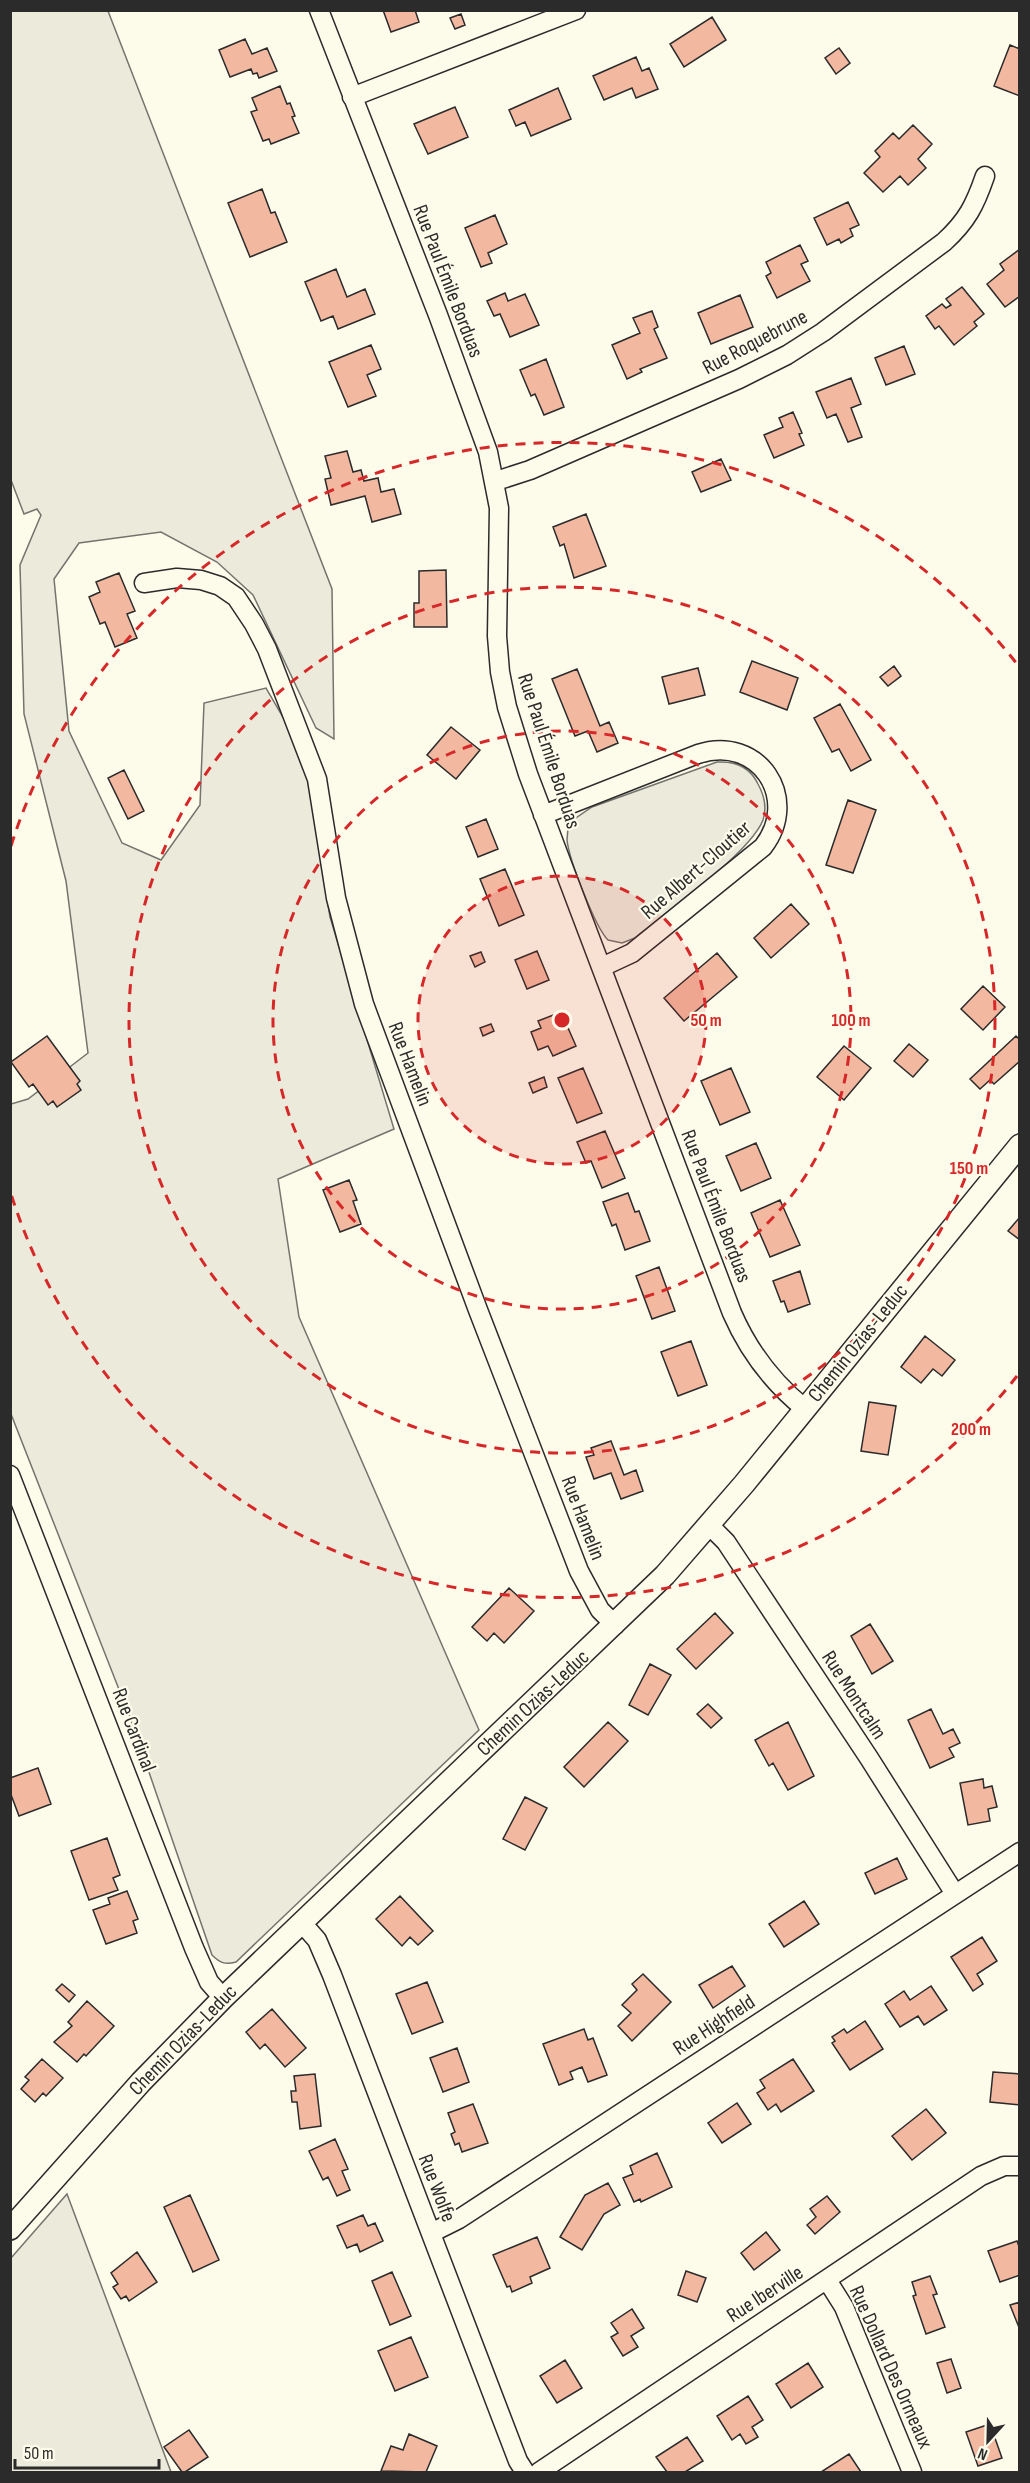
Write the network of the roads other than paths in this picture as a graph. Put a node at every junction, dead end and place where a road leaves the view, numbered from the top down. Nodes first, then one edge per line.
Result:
1 (319, 10) edge
2 (576, 10) edge
3 (352, 97) junction
4 (986, 176) dead end
5 (496, 481) junction
6 (144, 583) dead end
7 (543, 815) junction
8 (602, 967) junction
9 (1020, 1145) edge
10 (804, 1408) junction
11 (10, 1475) edge
12 (709, 1525) junction
13 (615, 1625) junction
14 (1020, 1852) edge
15 (955, 1894) junction
16 (302, 1923) junction
17 (223, 1998) junction
18 (1020, 2166) edge
19 (10, 2229) edge
20 (431, 2233) junction
21 (827, 2280) junction
22 (525, 2472) edge
23 (539, 2472) edge
24 (912, 2472) edge

1 - 3 street, Rue Paul Émile Borduas
2 - 3 street
3 - 5 street, Rue Paul Émile Borduas
4 - 5 street, Rue Roquebrune
5 - 7 street, Rue Paul Émile Borduas
6 - 13 street, Rue Hamelin
7 - 8 street, Rue Paul Émile Borduas
7 - 8 street, Rue Albert-Cloutier
8 - 10 street, Rue Paul Émile Borduas
9 - 10 street, Chemin Ozias-Leduc
10 - 12 street, Chemin Ozias-Leduc
11 - 17 street, Rue Cardinal
12 - 13 street, Chemin Ozias-Leduc
12 - 15 street, Rue Montcalm
13 - 16 street, Chemin Ozias-Leduc
14 - 15 street, Rue Highfield
15 - 20 street, Rue Highfield
16 - 17 street, Chemin Ozias-Leduc
16 - 20 street, Rue Wolfe
17 - 19 street, Chemin Ozias-Leduc
18 - 21 street, Rue Iberville
20 - 22 street, Rue Wolfe
21 - 23 street, Rue Iberville
21 - 24 street, Rue Dollard Des Ormeaux

